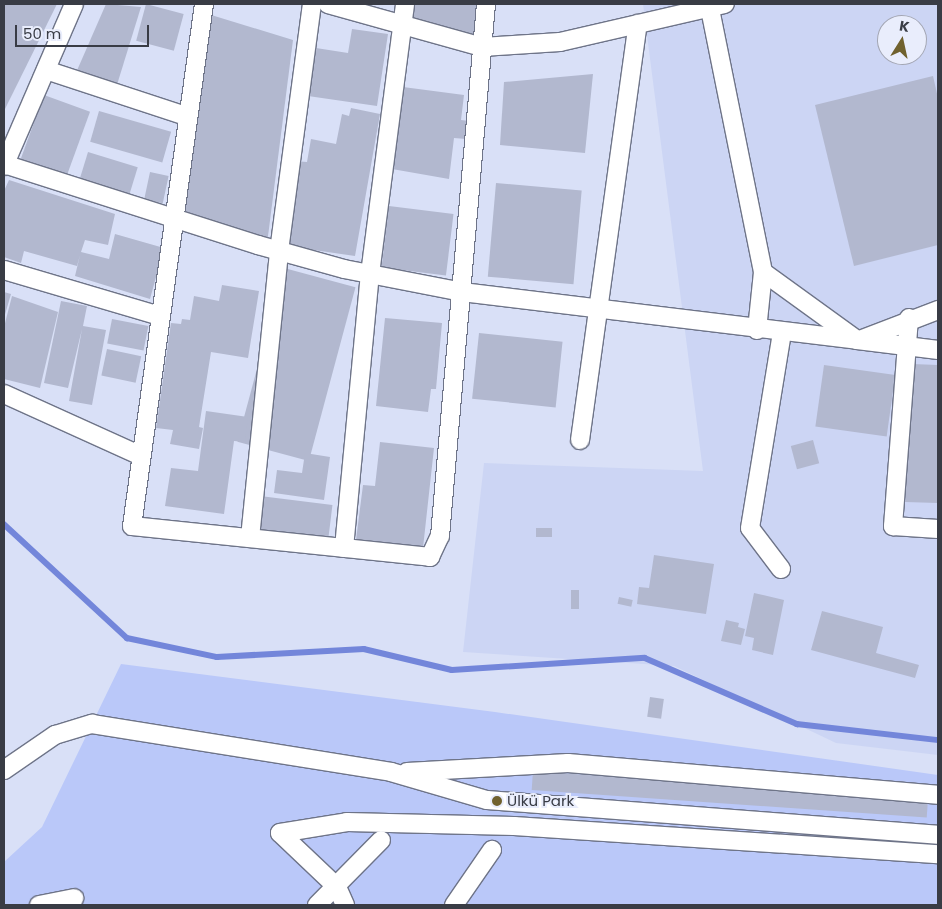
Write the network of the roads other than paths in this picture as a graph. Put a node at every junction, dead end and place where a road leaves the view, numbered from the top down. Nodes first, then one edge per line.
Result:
1 (74, 4) edge
2 (204, 4) edge
3 (312, 4) edge
4 (328, 4) edge
5 (405, 4) edge
6 (486, 4) edge
7 (714, 5) edge
8 (638, 24) junction
9 (402, 25) junction
10 (482, 47) junction
11 (46, 70) junction
12 (186, 116) junction
13 (4, 165) edge
14 (173, 218) junction
15 (279, 251) junction
16 (4, 270) edge
17 (763, 272) junction
18 (370, 274) junction
19 (462, 292) junction
20 (597, 309) junction
21 (938, 310) edge
22 (160, 316) junction
23 (910, 318) junction
24 (757, 330) junction
25 (782, 333) junction
26 (858, 340) junction
27 (908, 347) junction
28 (938, 350) edge
29 (4, 394) edge
30 (580, 440) dead end
31 (141, 456) junction
32 (938, 529) edge
33 (250, 538) junction
34 (344, 548) junction
35 (781, 569) dead end
36 (4, 770) edge
37 (391, 772) junction
38 (938, 794) edge
39 (736, 819) junction
40 (938, 835) edge
41 (381, 840) dead end
42 (734, 841) junction
43 (492, 850) dead end
44 (938, 854) edge
45 (337, 887) junction
46 (74, 898) dead end
47 (39, 905) edge
48 (317, 905) edge
49 (345, 905) edge
50 (454, 905) edge

1 - 11 street
2 - 12 street
3 - 15 street
4 - 9 street
5 - 9 street
6 - 10 street
7 - 8 street
7 - 17 street
8 - 10 street
8 - 20 street
9 - 10 street
9 - 18 street
10 - 19 street
11 - 12 street
11 - 13 street
12 - 14 street
13 - 14 street
14 - 15 street
14 - 22 street
15 - 18 street
15 - 33 street
16 - 22 street
17 - 24 street
17 - 26 street
18 - 19 street
18 - 34 street
19 - 20 street
19 - 34 street
20 - 24 street
20 - 30 street
21 - 23 street
22 - 31 street
23 - 26 street
23 - 27 street
24 - 25 street
25 - 26 street
25 - 35 street
26 - 27 street
27 - 28 street
27 - 32 street
29 - 31 street
31 - 33 street
33 - 34 street
36 - 37 street
37 - 38 street
37 - 39 street
39 - 40 street
39 - 42 street
41 - 45 street
42 - 44 street
42 - 45 street
43 - 50 street
45 - 48 street
45 - 49 street
46 - 47 street

